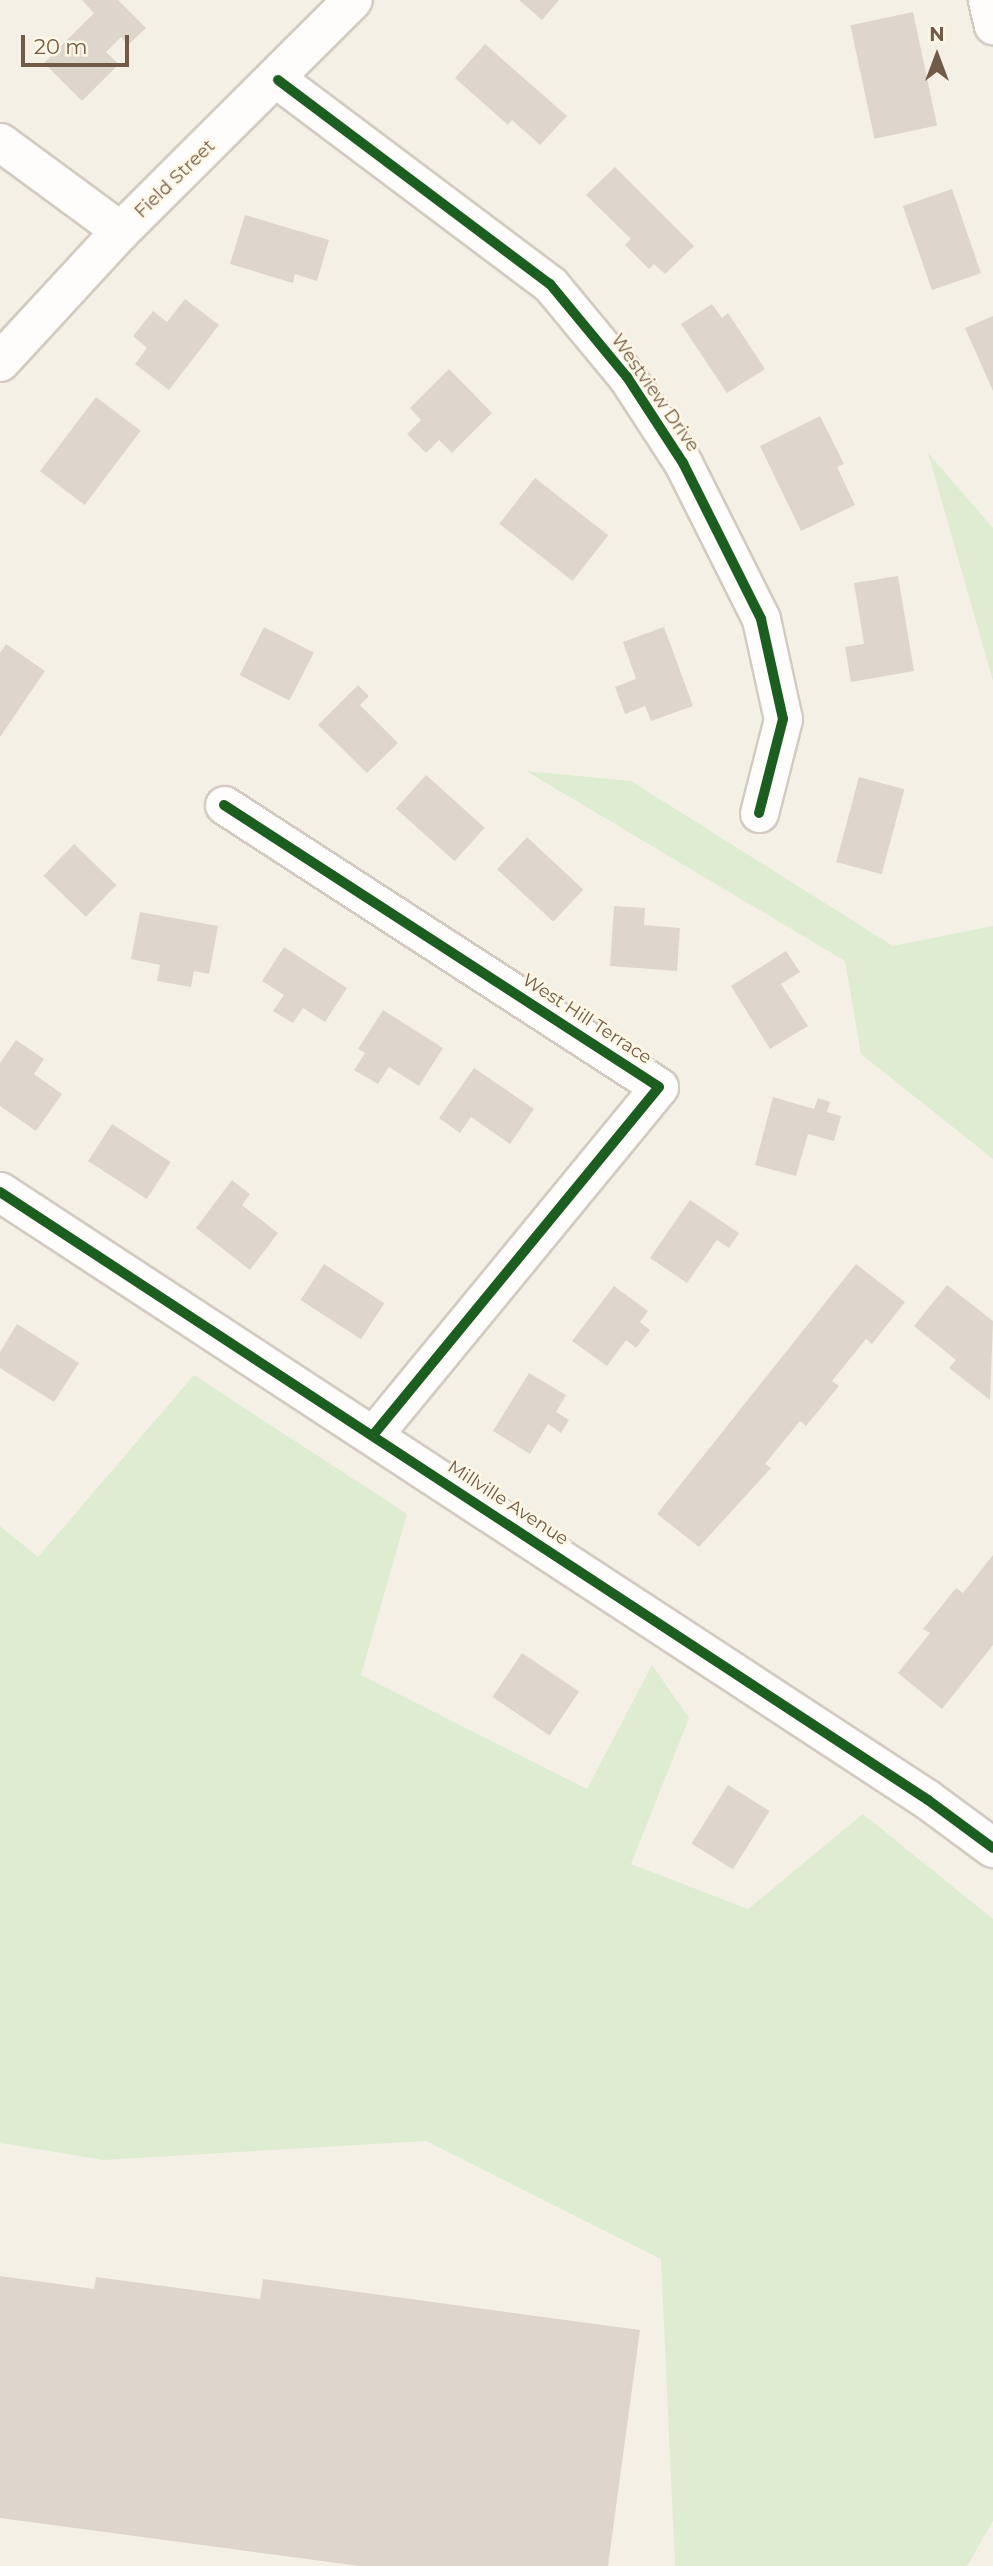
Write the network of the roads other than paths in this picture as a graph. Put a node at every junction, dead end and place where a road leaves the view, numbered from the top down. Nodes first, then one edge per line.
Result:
1 (353, 0) edge
2 (987, 0) edge
3 (993, 25) edge
4 (278, 79) junction
5 (0, 142) edge
6 (121, 231) junction
7 (0, 362) edge
8 (224, 805) dead end
9 (759, 813) dead end
10 (0, 1192) edge
11 (373, 1435) junction
12 (993, 1848) edge

1 - 4 street, Field Street
2 - 3 street
4 - 6 street, Field Street
4 - 9 street, Westview Drive
5 - 6 street
6 - 7 street, Field Street
8 - 11 street, West Hill Terrace
10 - 11 street, Millville Avenue
11 - 12 street, Millville Avenue

